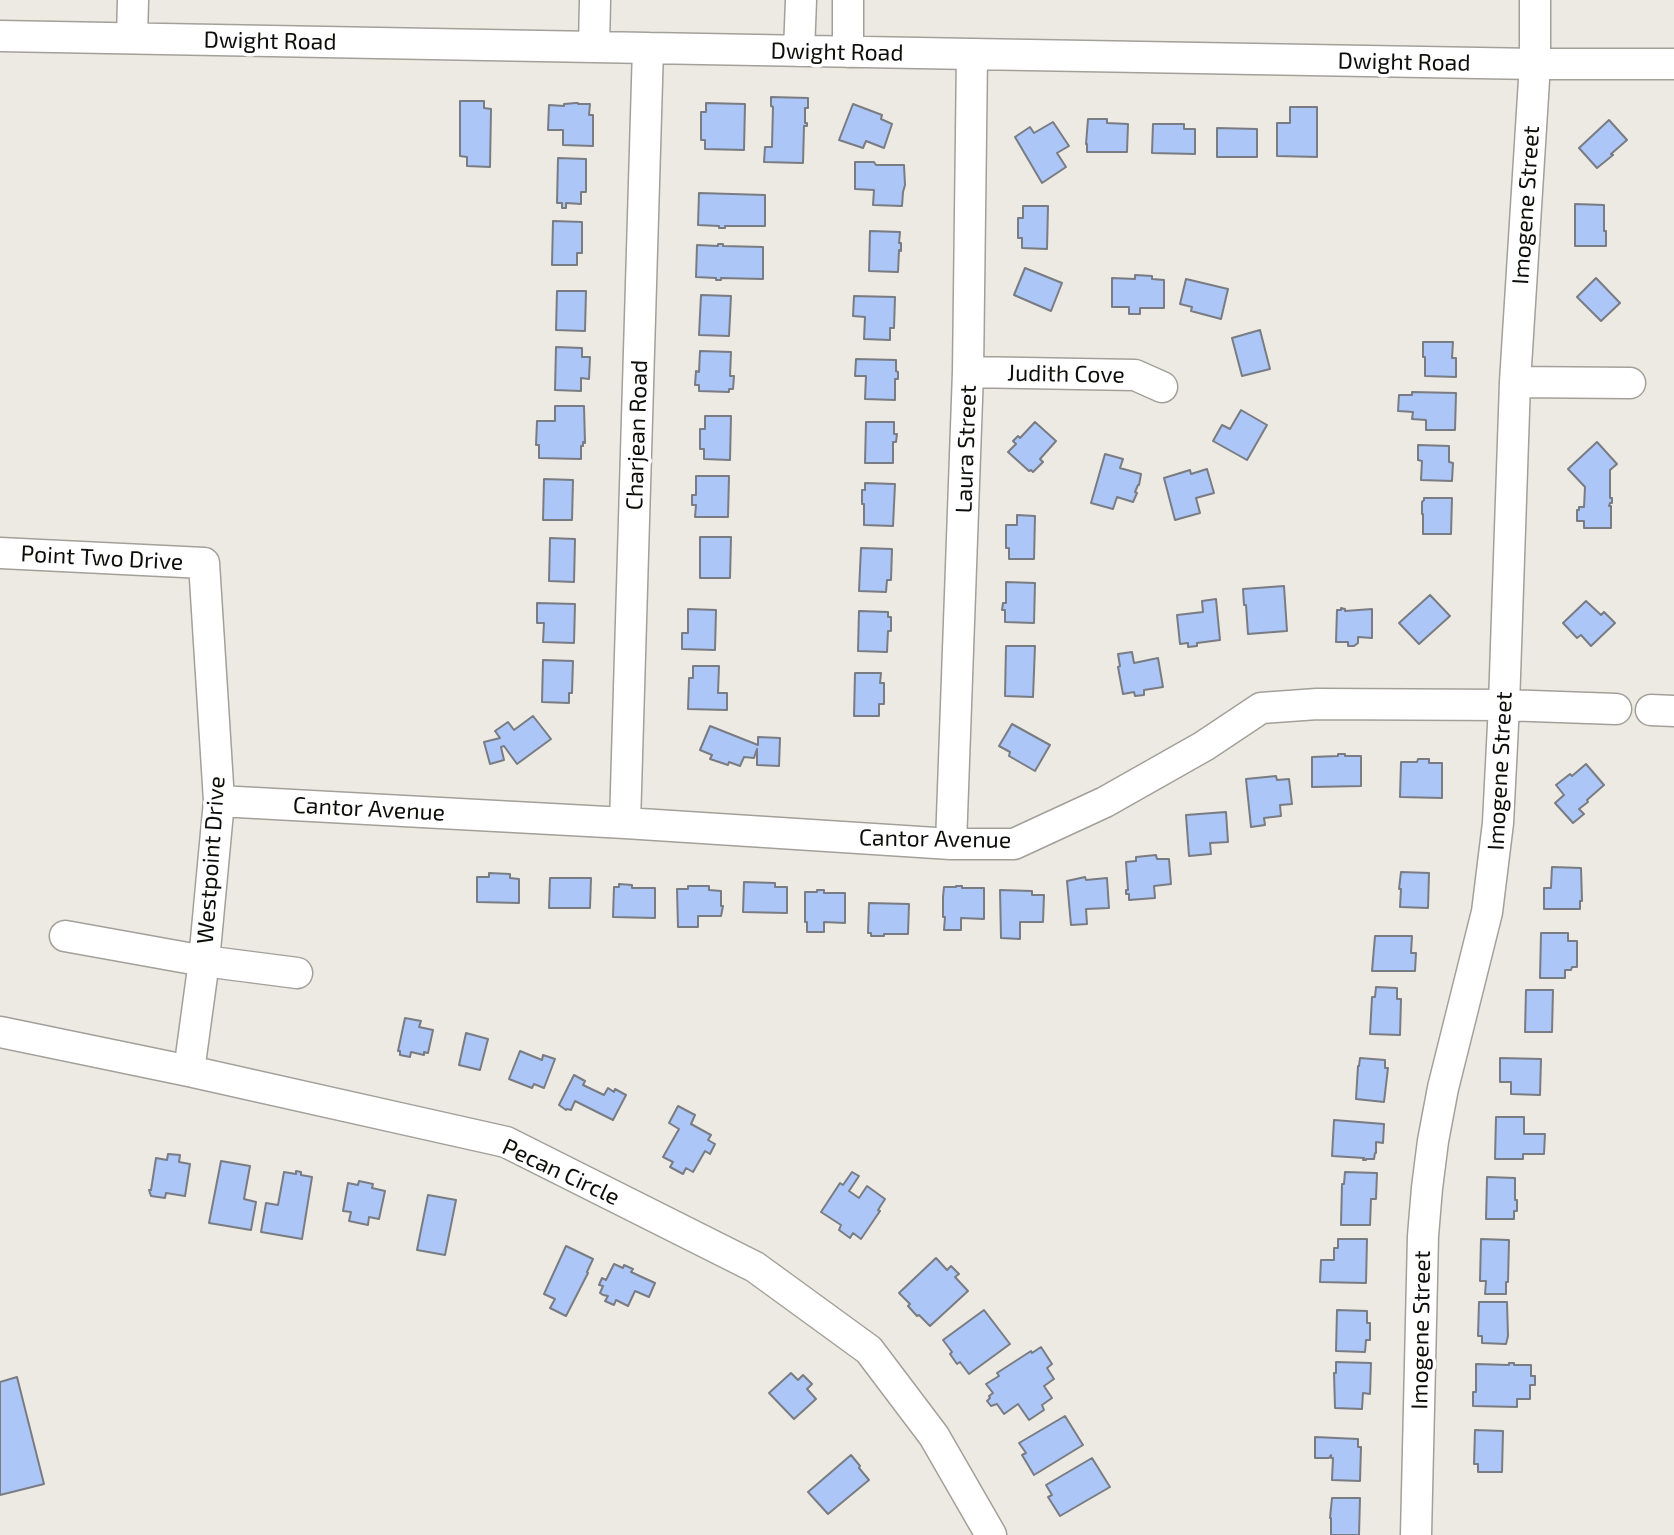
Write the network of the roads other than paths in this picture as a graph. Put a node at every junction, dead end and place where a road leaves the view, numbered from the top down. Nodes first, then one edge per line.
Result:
1 (133, 0) edge
2 (595, 0) edge
3 (801, 0) edge
4 (848, 0) edge
5 (1535, 0) edge
6 (0, 36) edge
7 (132, 38) junction
8 (594, 47) junction
9 (648, 48) junction
10 (799, 51) junction
11 (848, 52) junction
12 (972, 54) junction
13 (1535, 64) junction
14 (1674, 64) edge
15 (968, 372) junction
16 (1514, 382) junction
17 (1630, 383) dead end
18 (1162, 387) dead end
19 (0, 553) edge
20 (204, 563) joint
21 (1504, 705) junction
22 (1616, 709) dead end
23 (219, 801) junction
24 (625, 823) junction
25 (951, 844) junction
26 (65, 936) dead end
27 (204, 961) junction
28 (297, 973) dead end
29 (0, 1032) edge
30 (189, 1071) junction
31 (991, 1535) edge
32 (1416, 1535) edge

1 - 7 street
2 - 8 street
3 - 10 street
4 - 11 street
5 - 13 street, Imogene Street
6 - 7 street, Dwight Road
7 - 8 street, Dwight Road
8 - 9 street, Dwight Road
9 - 10 street, Dwight Road
9 - 24 street, Charjean Road
10 - 11 street, Dwight Road
11 - 12 street, Dwight Road
12 - 13 street, Dwight Road
12 - 15 street, Laura Street
13 - 14 street, Dwight Road
13 - 16 street, Imogene Street
15 - 18 street, Judith Cove
15 - 25 street, Laura Street
16 - 17 street
16 - 21 street, Imogene Street
19 - 20 street, Point Two Drive
20 - 23 street, Westpoint Drive
21 - 22 street, Cantor Avenue
21 - 25 street, Cantor Avenue
21 - 32 street, Imogene Street
23 - 24 street, Cantor Avenue
23 - 27 street, Westpoint Drive
24 - 25 street, Cantor Avenue
26 - 27 street
27 - 28 street
27 - 30 street, Westpoint Drive
29 - 30 street, Pecan Circle
30 - 31 street, Pecan Circle

